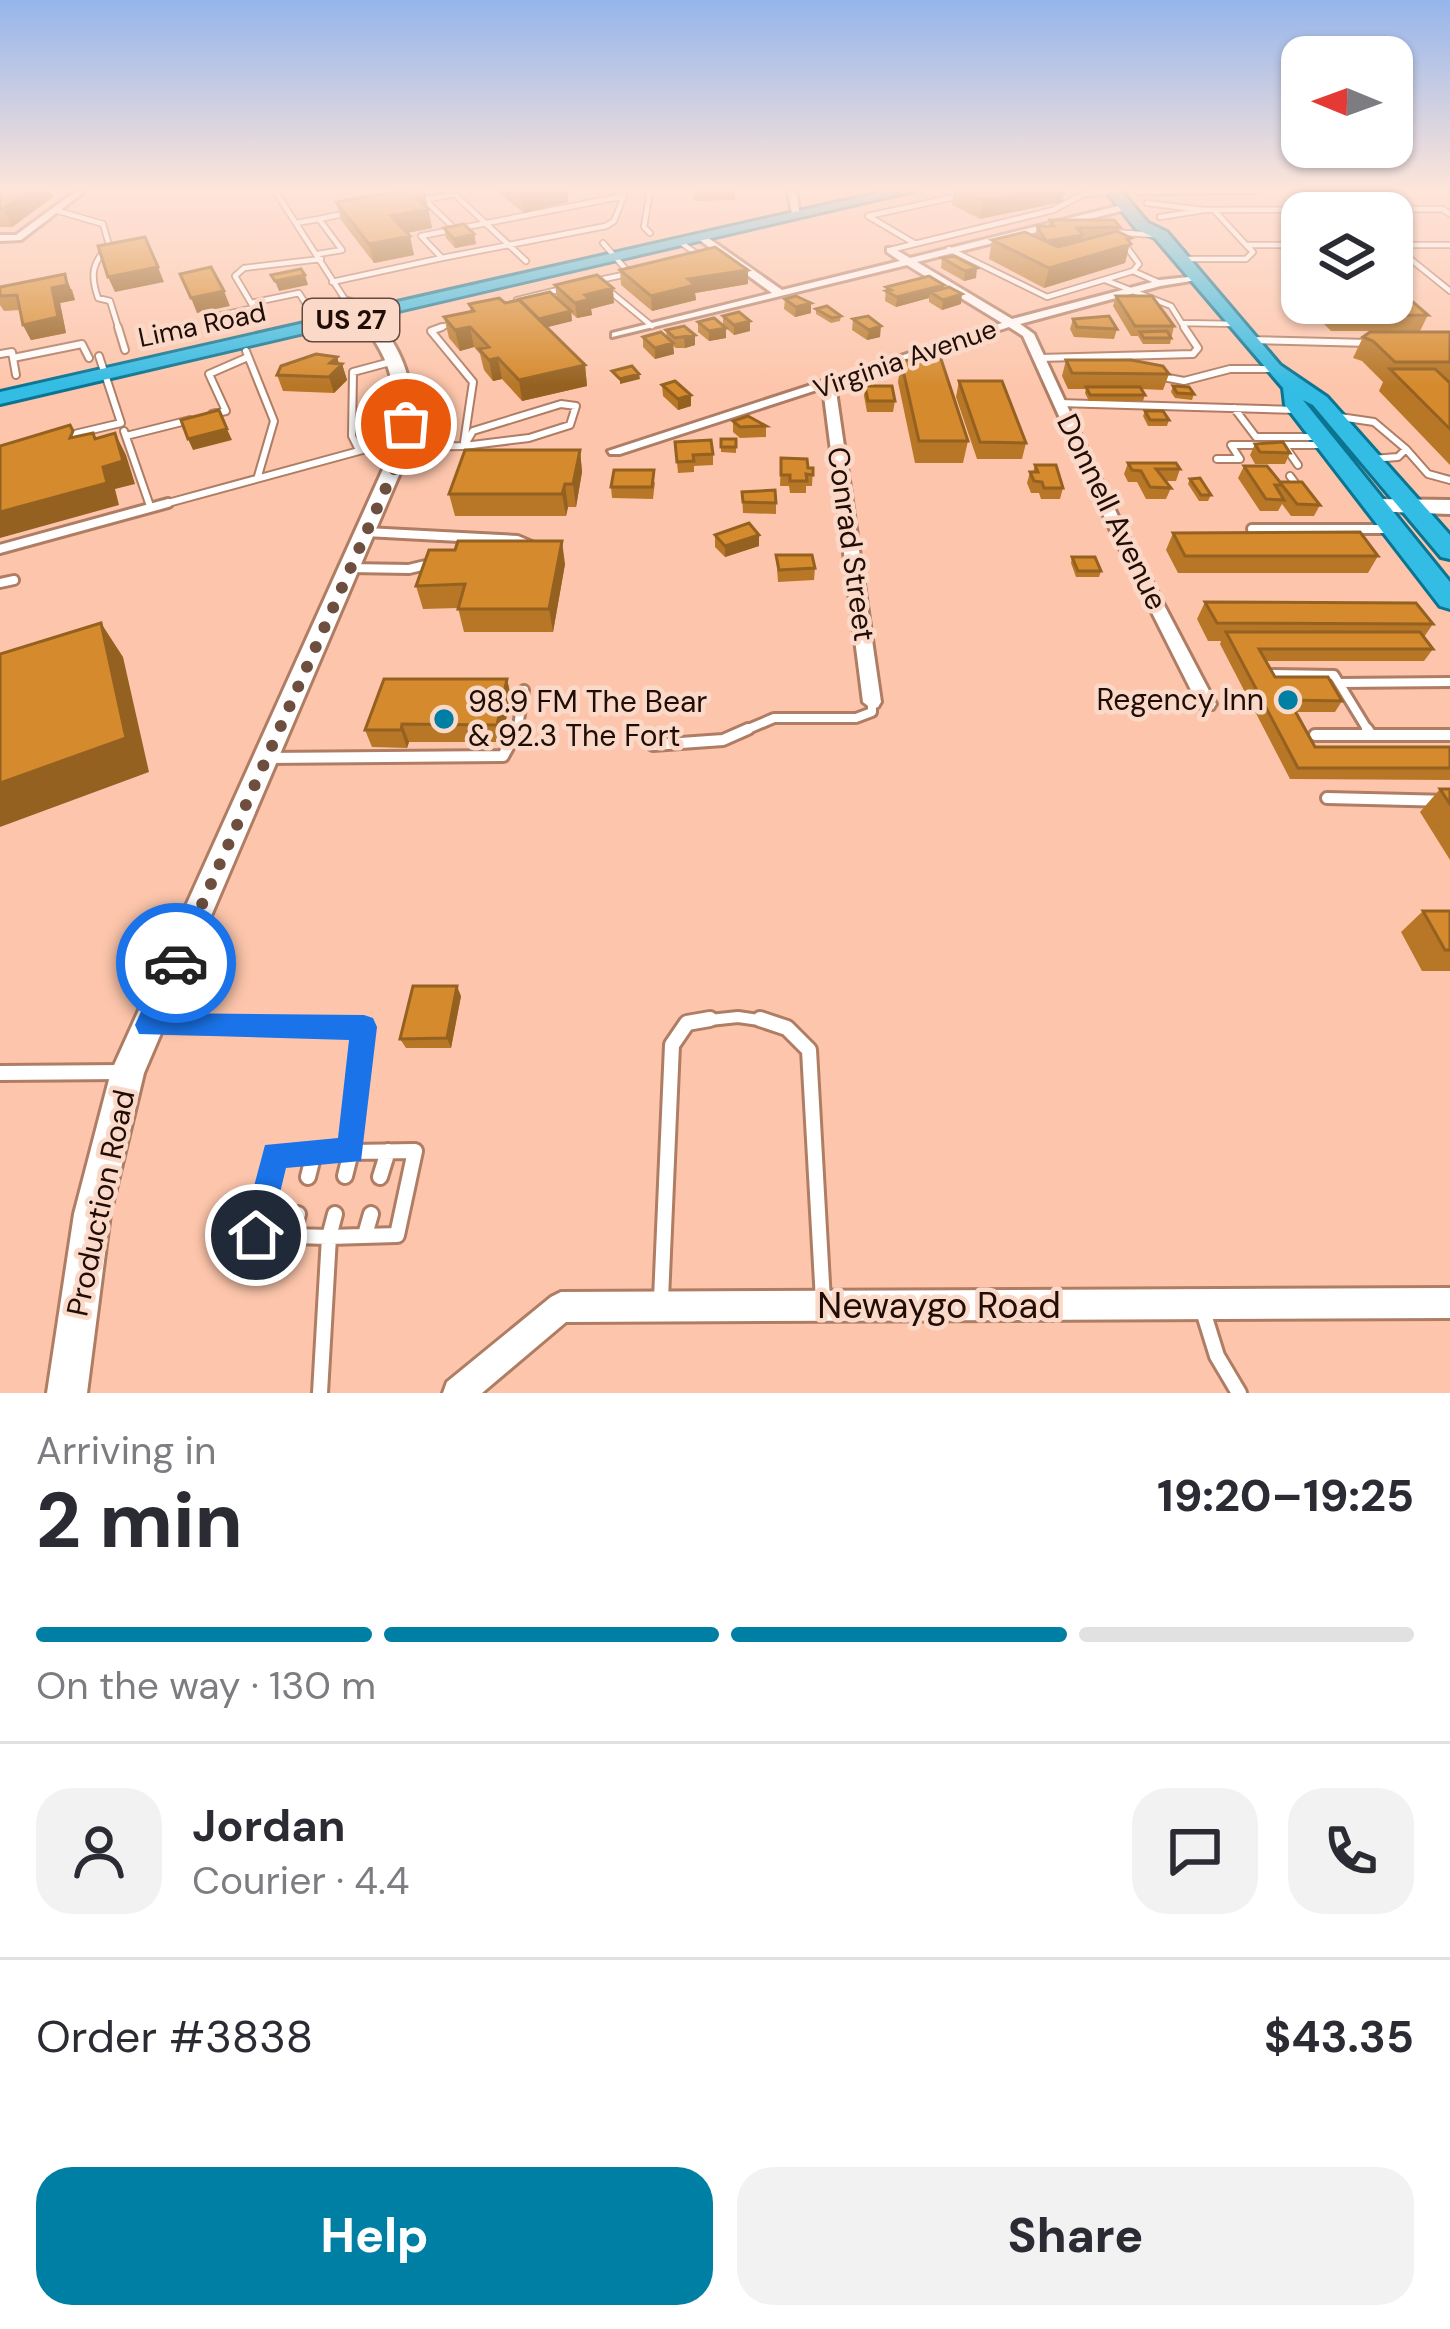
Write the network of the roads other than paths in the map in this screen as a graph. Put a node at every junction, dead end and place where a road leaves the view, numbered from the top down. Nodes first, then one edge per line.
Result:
1 (96, 256) edge
2 (323, 256) edge
3 (452, 256) edge
4 (521, 256) edge
5 (620, 256) edge
6 (629, 256) edge
7 (713, 256) edge
8 (901, 256) edge
9 (923, 256) edge
10 (964, 256) edge
11 (1132, 256) edge
12 (1179, 256) edge
13 (1249, 256) edge
14 (320, 257) junction
15 (442, 258) joint
16 (617, 258) junction
17 (908, 260) junction
18 (1181, 260) junction
19 (526, 261) junction
20 (1413, 262) edge
21 (645, 270) edge
22 (1133, 271) junction
23 (1198, 279) junction
24 (1105, 280) junction
25 (597, 281) junction
26 (1160, 283) junction
27 (1129, 291) junction
28 (1450, 291) edge
29 (1060, 293) junction
30 (781, 294) junction
31 (349, 300) junction
32 (517, 300) edge
33 (1081, 304) junction
34 (256, 310) junction
35 (462, 320) edge
36 (1016, 322) junction
37 (1182, 323) junction
38 (652, 326) junction
39 (1242, 332) junction
40 (616, 335) dead end
41 (1386, 343) edge
42 (125, 350) junction
43 (245, 351) junction
44 (0, 354) edge
45 (396, 361) junction
46 (98, 363) junction
47 (1042, 365) junction
48 (1274, 369) junction
49 (10, 370) edge
50 (1065, 372) edge
51 (1146, 372) edge
52 (829, 386) junction
53 (0, 398) edge
54 (1296, 399) junction
55 (1060, 403) junction
56 (1234, 408) junction
57 (1333, 416) junction
58 (121, 423) junction
59 (125, 436) junction
60 (60, 437) edge
61 (1323, 441) junction
62 (402, 443) junction
63 (1284, 445) junction
64 (358, 448) junction
65 (464, 448) junction
66 (1406, 448) junction
67 (615, 452) dead end
68 (1217, 459) dead end
69 (1371, 459) junction
70 (1298, 465) dead end
71 (258, 476) junction
72 (1290, 476) edge
73 (1450, 480) edge
74 (1304, 494) edge
75 (150, 506) junction
76 (1375, 506) junction
77 (1450, 507) edge
78 (1414, 508) junction
79 (1317, 511) edge
80 (1252, 529) edge
81 (1330, 529) junction
82 (1393, 529) junction
83 (366, 532) junction
84 (0, 549) edge
85 (1450, 551) edge
86 (528, 557) edge
87 (445, 560) edge
88 (350, 568) junction
89 (14, 580) dead end
90 (0, 583) edge
91 (1450, 600) edge
92 (1273, 674) edge
93 (1339, 682) junction
94 (1450, 682) edge
95 (524, 691) dead end
96 (872, 702) joint
97 (1207, 704) dead end
98 (1371, 735) junction
99 (1450, 735) edge
100 (1315, 736) edge
101 (652, 745) dead end
102 (266, 758) junction
103 (1327, 798) dead end
104 (1450, 801) edge
105 (148, 1025) junction
106 (128, 1072) junction
107 (0, 1073) edge
108 (351, 1151) junction
109 (388, 1151) junction
110 (314, 1153) junction
111 (345, 1176) dead end
112 (308, 1177) dead end
113 (380, 1177) dead end
114 (298, 1214) dead end
115 (335, 1214) dead end
116 (371, 1214) dead end
117 (292, 1235) junction
118 (365, 1235) junction
119 (329, 1237) junction
120 (1450, 1303) edge
121 (1201, 1304) junction
122 (823, 1306) junction
123 (661, 1307) junction
124 (68, 1393) edge
125 (320, 1393) edge
126 (458, 1393) edge
127 (1239, 1393) edge

1 - 42 lane
2 - 14 lane
3 - 15 lane
4 - 19 lane
5 - 16 highway, Lima Road / US 27
6 - 16 highway, Lima Road / US 27
7 - 30 street
8 - 17 street
9 - 17 street
10 - 29 lane
11 - 22 lane
12 - 18 highway
13 - 18 lane
14 - 31 lane
14 - 34 lane
15 - 31 lane
16 - 19 highway, Lima Road / US 27
16 - 21 lane
16 - 25 lane
16 - 31 highway, Lima Road / US 27
17 - 30 street
17 - 36 street
18 - 23 highway
19 - 31 highway, Lima Road / US 27
20 - 28 lane
22 - 24 lane
22 - 26 lane
23 - 26 street, Virginia Avenue
23 - 39 highway
24 - 27 lane
24 - 29 lane
25 - 32 lane
25 - 38 lane
26 - 27 street, Virginia Avenue
27 - 33 street, Virginia Avenue
27 - 37 lane
29 - 33 lane
30 - 38 street
31 - 34 highway, Lima Road / US 27
31 - 43 highway, Lima Road / US 27
31 - 45 street, Production Road
33 - 36 street, Virginia Avenue
34 - 42 highway, Lima Road / US 27
35 - 65 lane
36 - 47 street, Donnell Avenue
36 - 52 street, Virginia Avenue
37 - 39 lane
37 - 47 lane
38 - 40 street
39 - 41 lane
39 - 48 highway
42 - 46 highway, Lima Road / US 27
43 - 46 highway, Lima Road / US 27
43 - 59 lane
43 - 71 lane
44 - 49 lane
45 - 62 street, Production Road
45 - 64 lane
46 - 49 highway, Lima Road / US 27
46 - 53 highway, Lima Road / US 27
46 - 58 lane
47 - 50 lane
47 - 55 street, Donnell Avenue
48 - 51 lane
48 - 54 highway
52 - 67 street, Virginia Avenue
52 - 96 street, Conrad Street
54 - 56 lane
54 - 57 highway
54 - 61 highway
55 - 56 lane
55 - 97 street, Donnell Avenue
56 - 61 lane
57 - 66 lane
57 - 69 highway
58 - 59 lane
58 - 60 lane
59 - 75 lane
61 - 63 lane
61 - 76 highway
62 - 64 lane
62 - 65 lane
62 - 83 street, Production Road
63 - 68 lane
63 - 70 lane
64 - 71 lane
65 - 65 lane
66 - 69 lane
66 - 73 lane
69 - 78 highway
71 - 75 lane
72 - 74 lane
75 - 84 lane
76 - 78 main road
76 - 82 highway
77 - 78 main road
78 - 85 highway
79 - 81 lane
80 - 81 lane
81 - 82 lane
82 - 91 highway
83 - 86 lane
83 - 88 street, Production Road
87 - 88 lane
88 - 102 street, Production Road
89 - 90 lane
92 - 93 lane
93 - 94 lane
93 - 98 lane
95 - 102 lane
96 - 101 lane
98 - 99 lane
98 - 100 lane
102 - 105 street, Production Road
103 - 104 lane
105 - 106 street, Production Road
105 - 108 lane
106 - 107 lane
106 - 124 street, Production Road
108 - 109 lane
108 - 110 lane
108 - 111 lane
109 - 113 lane
109 - 118 lane
110 - 112 lane
110 - 117 lane
114 - 117 lane
115 - 119 lane
116 - 118 lane
117 - 119 lane
118 - 119 lane
119 - 125 lane
120 - 121 street, Newaygo Road
121 - 122 street, Newaygo Road
121 - 127 lane
122 - 123 street, Newaygo Road
122 - 123 lane
123 - 126 street, Newaygo Road

